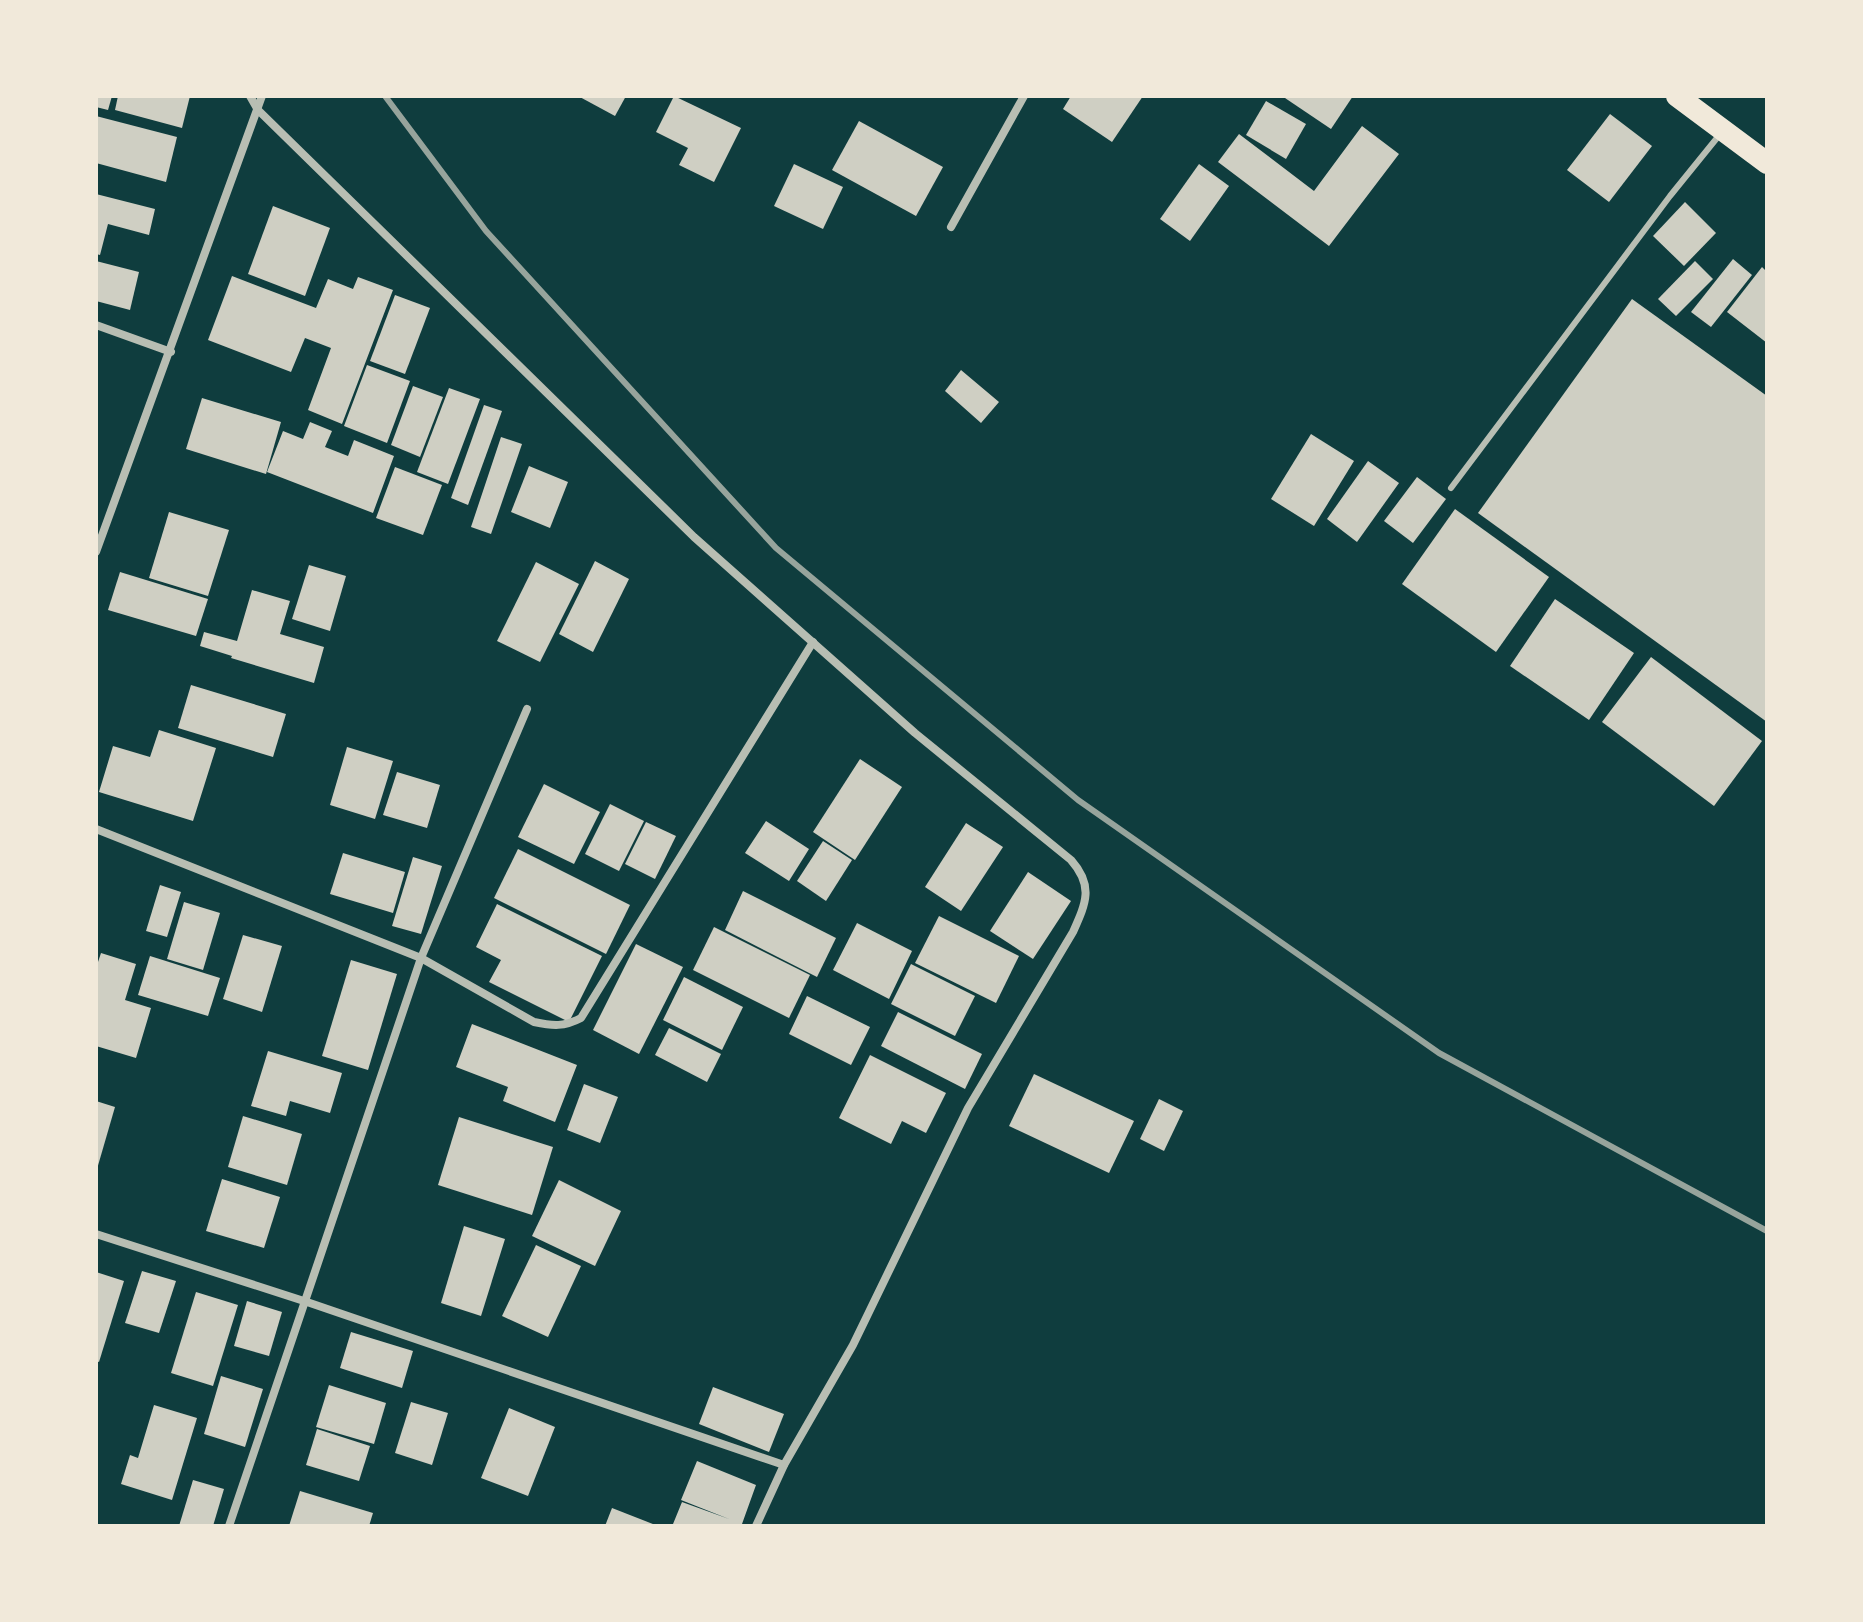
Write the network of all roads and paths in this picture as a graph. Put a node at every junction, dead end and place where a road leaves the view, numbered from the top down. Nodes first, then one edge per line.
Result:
1 (250, 96) edge
2 (262, 96) edge
3 (1024, 96) edge
4 (1677, 96) edge
5 (258, 110) junction
6 (1723, 130) junction
7 (1767, 163) edge
8 (951, 227) dead end
9 (96, 325) edge
10 (171, 352) junction
11 (1451, 488) dead end
12 (96, 552) edge
13 (813, 642) junction
14 (527, 709) dead end
15 (96, 829) edge
16 (421, 958) junction
17 (96, 1234) edge
18 (307, 1302) junction
19 (784, 1465) junction
20 (229, 1526) edge
21 (756, 1526) edge

1 - 5 street
2 - 5 street
3 - 8 street
4 - 6 highway
5 - 10 street
5 - 13 street
6 - 7 highway
6 - 11 lane
9 - 10 street
10 - 12 street
13 - 16 street
13 - 19 street
14 - 16 street
15 - 16 street
16 - 18 street
17 - 18 street
18 - 19 street
18 - 20 street
19 - 21 street

